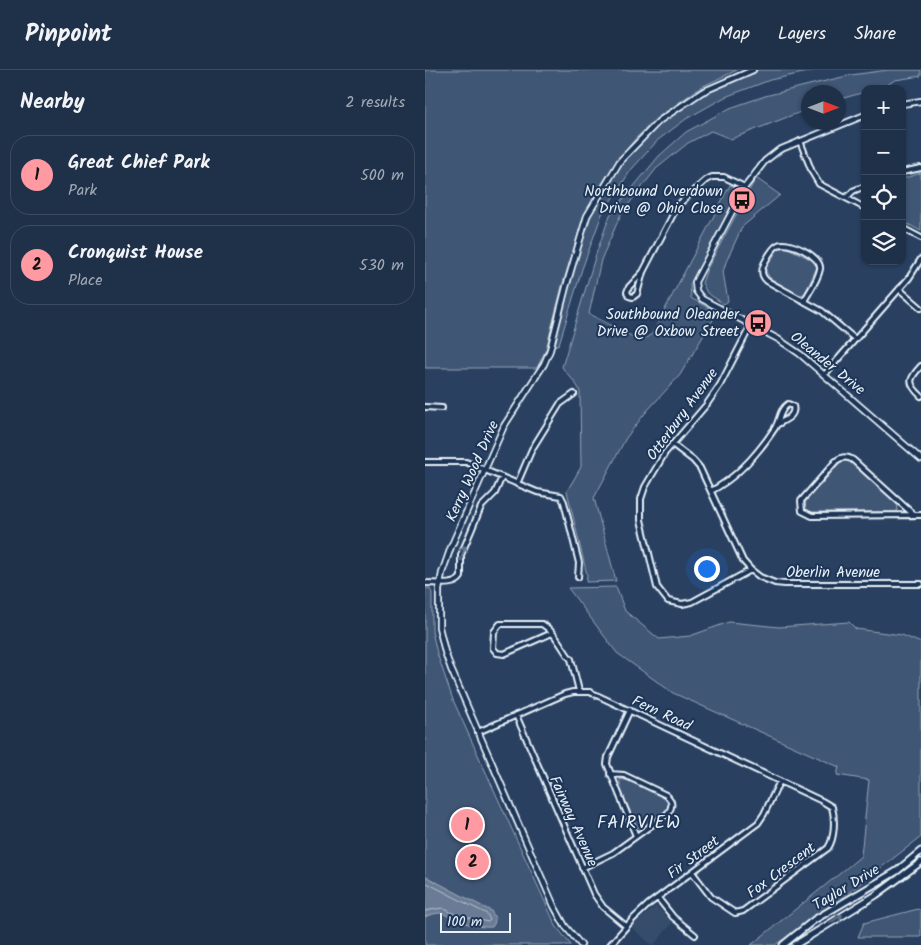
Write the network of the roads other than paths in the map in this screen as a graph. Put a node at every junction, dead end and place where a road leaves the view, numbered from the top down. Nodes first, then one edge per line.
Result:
1 (753, 70) edge
2 (921, 101) edge
3 (906, 103) edge
4 (861, 117) edge
5 (800, 140) junction
6 (921, 168) edge
7 (906, 171) edge
8 (745, 187) junction
9 (861, 188) edge
10 (846, 198) junction
11 (861, 206) edge
12 (906, 230) edge
13 (921, 238) edge
14 (921, 259) edge
15 (643, 272) junction
16 (899, 289) junction
17 (804, 301) junction
18 (921, 308) edge
19 (751, 325) junction
20 (855, 339) junction
21 (921, 366) edge
22 (825, 374) junction
23 (575, 394) dead end
24 (921, 396) edge
25 (425, 408) edge
26 (442, 408) dead end
27 (778, 424) junction
28 (672, 444) junction
29 (921, 459) edge
30 (425, 462) edge
31 (486, 470) junction
32 (502, 477) junction
33 (517, 484) junction
34 (711, 491) junction
35 (921, 515) edge
36 (914, 516) junction
37 (751, 570) junction
38 (578, 577) dead end
39 (425, 583) edge
40 (440, 584) junction
41 (921, 584) edge
42 (552, 633) junction
43 (579, 691) junction
44 (630, 710) junction
45 (516, 715) junction
46 (478, 732) junction
47 (610, 774) junction
48 (780, 781) junction
49 (831, 807) joint
50 (636, 836) junction
51 (921, 851) edge
52 (921, 862) edge
53 (582, 868) junction
54 (692, 872) junction
55 (658, 898) junction
56 (626, 926) junction
57 (695, 935) dead end
58 (581, 945) edge
59 (610, 945) edge
60 (783, 945) edge
61 (795, 945) edge

1 - 31 street, Kerry Wood Drive
2 - 3 street
4 - 5 street
5 - 8 street
5 - 10 street
6 - 7 street
8 - 15 street
8 - 19 street, Oleander Drive
9 - 10 street
10 - 11 street
12 - 13 street
14 - 16 street
15 - 15 street
16 - 18 street
16 - 20 street
17 - 17 street
17 - 20 street
19 - 22 street, Oleander Drive
19 - 28 street, Otterbury Avenue
20 - 22 street
21 - 24 street
22 - 29 street, Oleander Drive
23 - 33 street
25 - 26 street
27 - 27 street
27 - 34 street
28 - 34 street, Oberlin Avenue
28 - 37 street, Otterbury Avenue
30 - 31 street
31 - 32 street
31 - 40 street, Kerry Wood Drive
32 - 33 street
40 -> 32 street
33 - 38 street
34 - 37 street, Oberlin Avenue
35 - 36 street
36 - 36 street
37 - 41 street, Oberlin Avenue
39 - 40 street
40 - 46 street, Kerry Wood Drive
42 - 42 street
42 - 43 street
43 - 44 street, Fern Road
43 - 45 street
44 - 47 street
44 - 48 street, Fern Road
45 - 46 street
45 - 53 street, Fairway Avenue
46 - 58 street, Kerry Wood Drive
47 - 50 street
47 - 50 street
48 - 49 street, Fern Road
48 - 54 street, Fir Street
49 - 54 street, Fox Crescent
50 - 53 street
51 - 60 main road, Taylor Drive
61 -> 52 main road, Taylor Drive
53 - 56 street, Fairway Avenue
54 - 55 street, Fir Street
55 - 56 street, Fir Street
55 - 57 street
56 - 59 street, Fir Street

